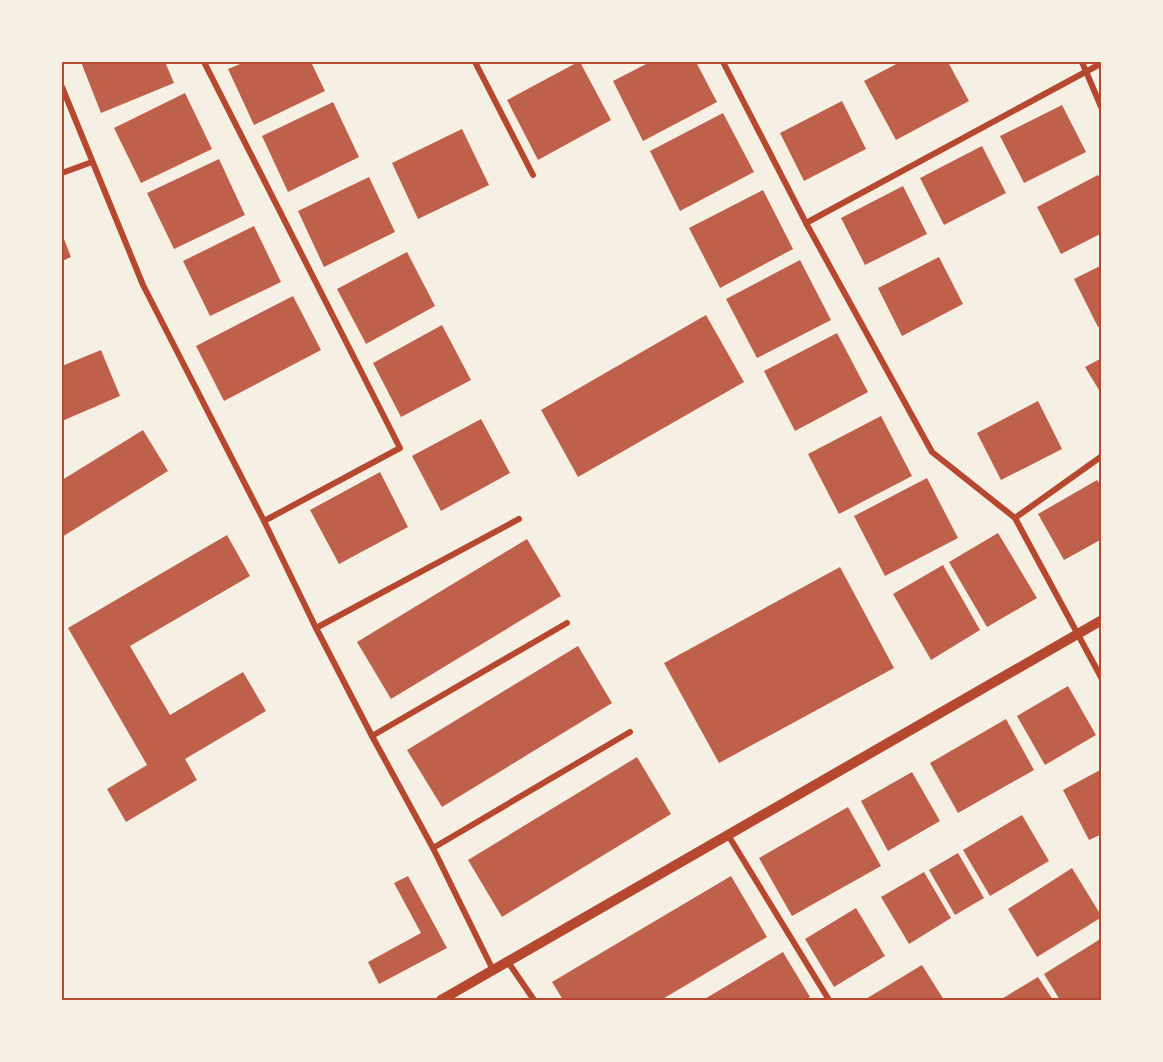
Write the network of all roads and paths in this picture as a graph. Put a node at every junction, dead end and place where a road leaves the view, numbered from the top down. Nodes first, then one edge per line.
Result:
1 (204, 62) edge
2 (475, 62) edge
3 (723, 62) edge
4 (1082, 62) edge
5 (1101, 63) edge
6 (1085, 70) junction
7 (62, 87) edge
8 (1101, 109) edge
9 (92, 162) junction
10 (62, 172) edge
11 (533, 175) dead end
12 (806, 223) junction
13 (1101, 456) edge
14 (1015, 518) junction
15 (519, 519) dead end
16 (264, 520) junction
17 (1101, 620) edge
18 (567, 623) dead end
19 (316, 628) junction
20 (1077, 634) junction
21 (1101, 679) edge
22 (630, 732) dead end
23 (372, 736) junction
24 (728, 835) junction
25 (433, 848) junction
26 (508, 962) junction
27 (493, 970) junction
28 (441, 1000) edge
29 (534, 1000) edge
30 (829, 1000) edge

1 - 16 street
2 - 11 street
3 - 12 street
4 - 6 street
5 - 6 street
6 - 8 street
6 - 12 street
7 - 9 street
9 - 10 street
9 - 16 street
12 - 14 street
13 - 14 street
14 - 20 street
15 - 19 street
16 - 19 street
17 - 20 street
18 - 23 street
19 - 23 street
20 - 21 street
20 - 24 street
22 - 25 street
23 - 25 street
24 - 26 street
24 - 30 street
25 - 27 street
26 - 27 street
26 - 29 street
27 - 28 street

